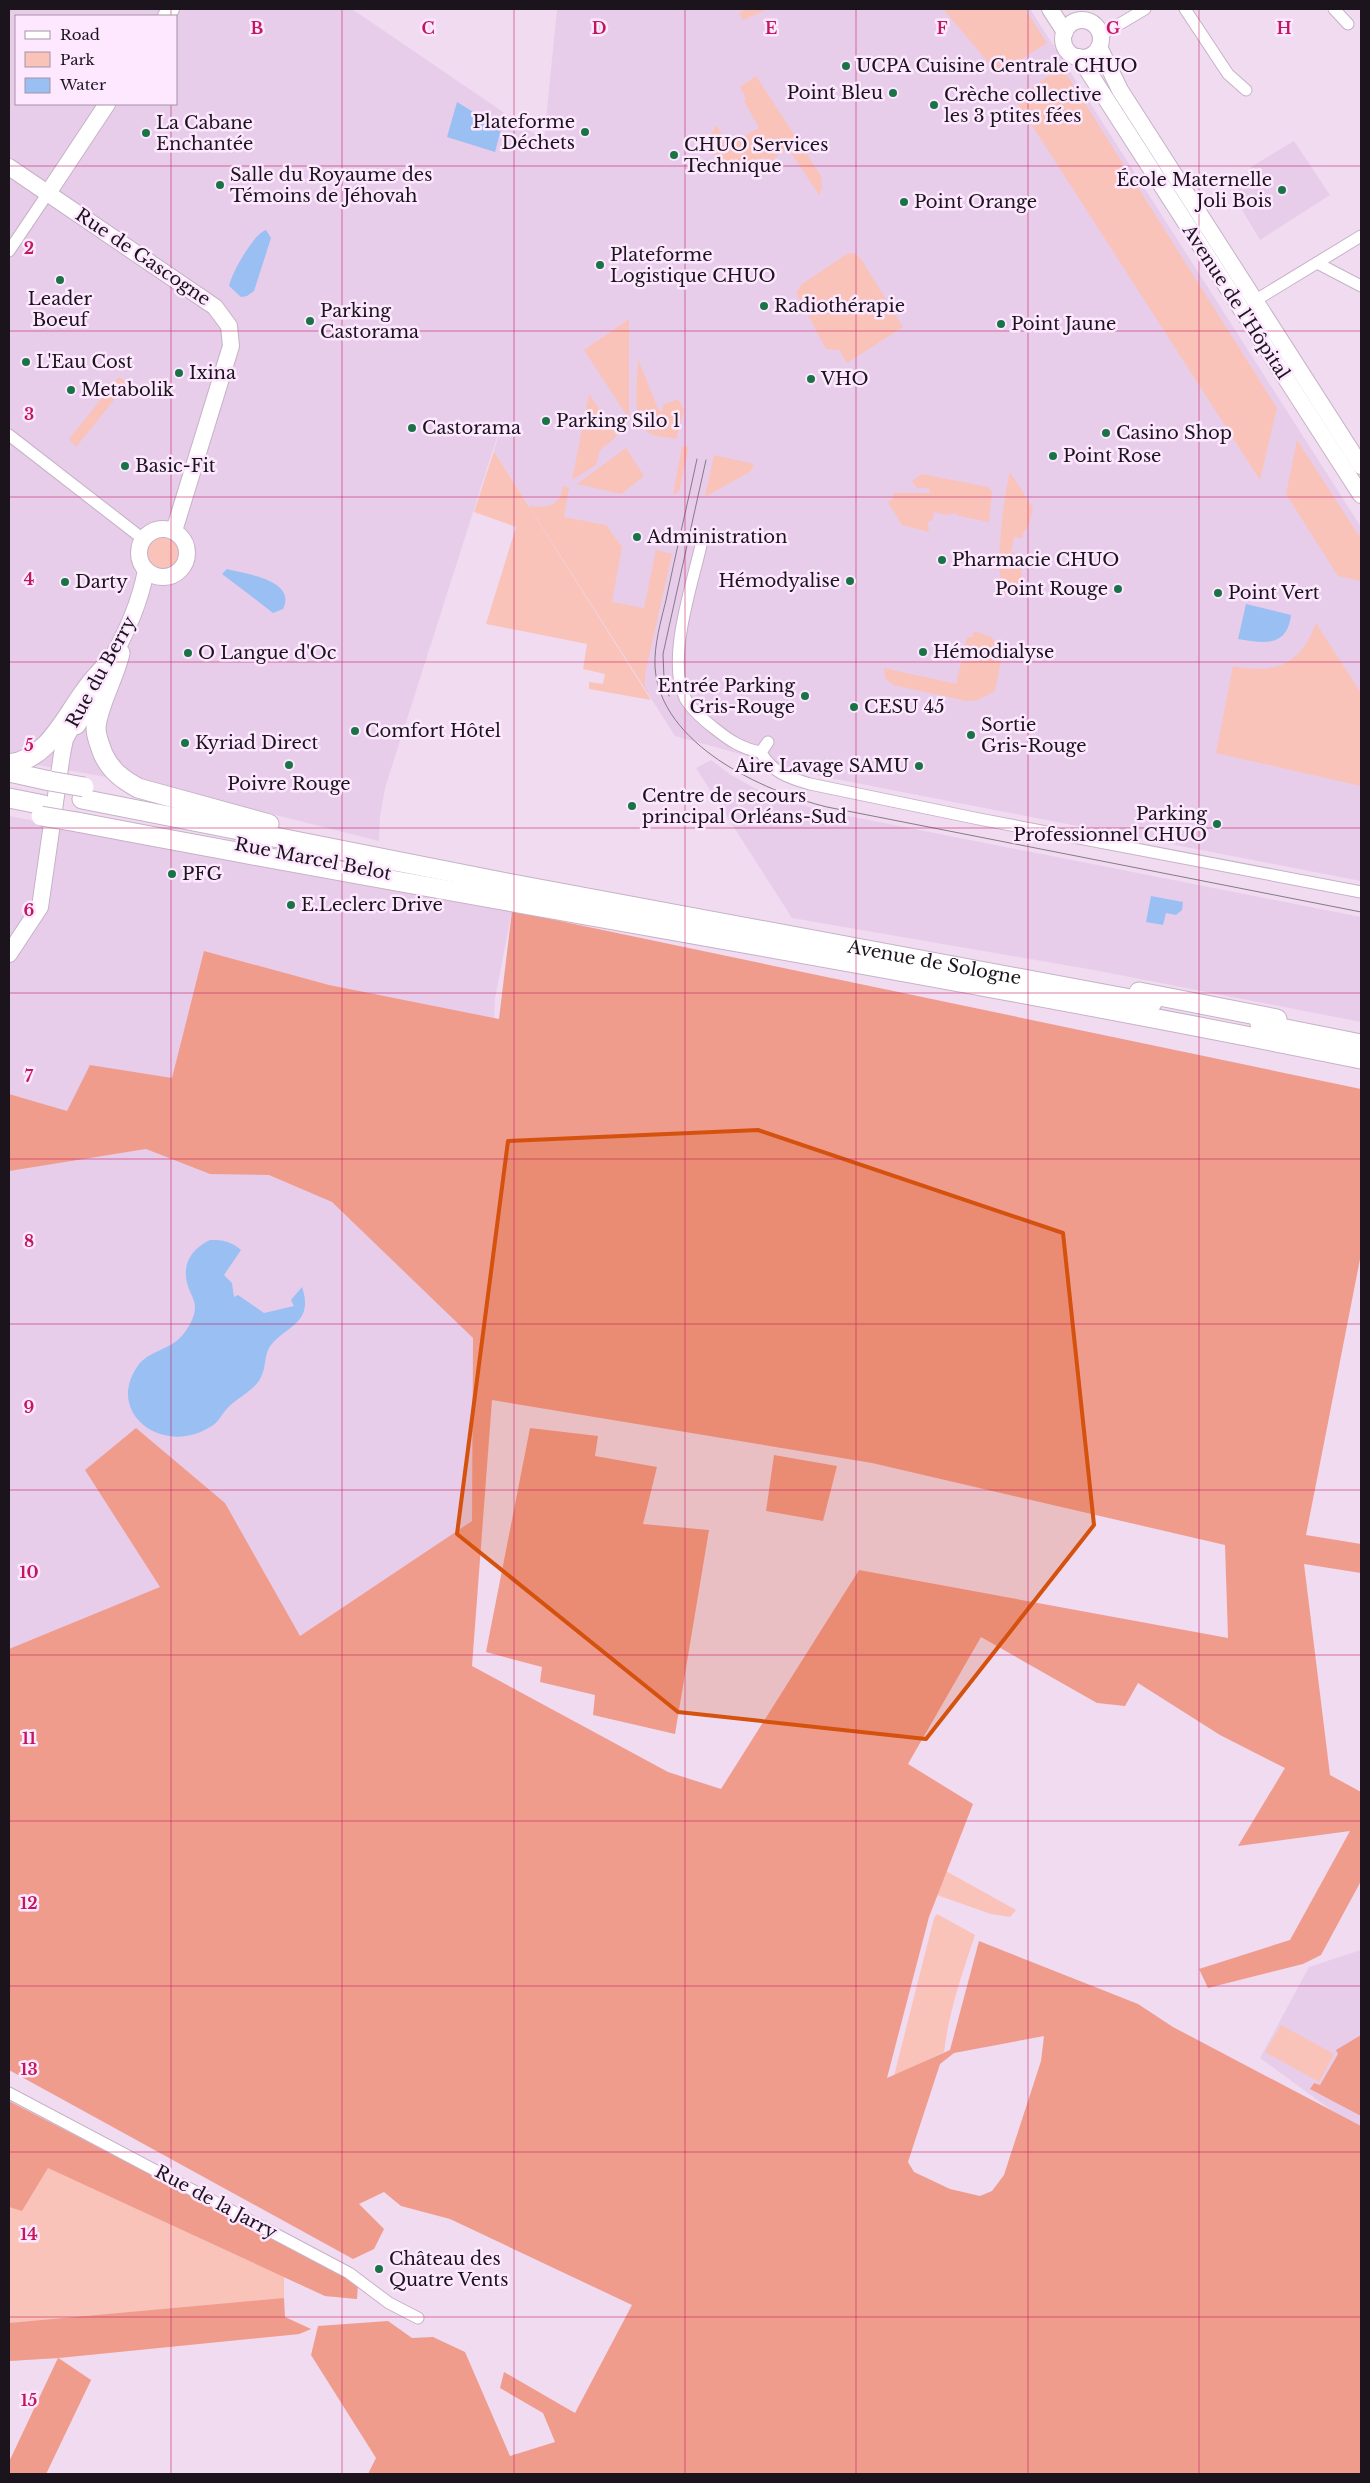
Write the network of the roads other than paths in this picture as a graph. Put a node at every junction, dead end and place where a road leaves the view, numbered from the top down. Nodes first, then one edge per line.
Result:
1 (1050, 9) edge
2 (1145, 9) edge
3 (1185, 9) edge
4 (1334, 9) edge
5 (1076, 14) edge
6 (1348, 24) dead end
7 (1065, 32) junction
8 (1100, 41) junction
9 (1079, 58) junction
10 (1246, 90) dead end
11 (106, 105) edge
12 (9, 167) edge
13 (48, 193) junction
14 (1361, 236) edge
15 (9, 251) edge
16 (1317, 263) junction
17 (1361, 286) edge
18 (1257, 302) junction
19 (1237, 303) junction
20 (1249, 322) junction
21 (9, 435) edge
22 (1361, 466) edge
23 (1361, 495) edge
24 (174, 531) junction
25 (144, 539) junction
26 (701, 545) dead end
27 (152, 574) junction
28 (115, 657) junction
29 (9, 764) edge
30 (9, 772) edge
31 (9, 785) edge
32 (49, 794) junction
33 (9, 798) edge
34 (81, 805) junction
35 (205, 808) junction
36 (9, 810) edge
37 (507, 883) junction
38 (1361, 892) edge
39 (9, 954) edge
40 (914, 958) junction
41 (1361, 1036) edge
42 (1361, 1044) edge
43 (1361, 1061) edge
44 (9, 2093) edge
45 (418, 2318) dead end

1 - 7 street
2 - 8 street
3 - 10 street
4 - 6 street
5 - 7 street
5 - 8 street
7 - 9 street
8 - 9 street
8 - 18 street, Avenue de l'Hôpital
9 - 19 street, Avenue de l'Hôpital
11 - 13 street
12 - 13 street, Rue de Gascogne
13 - 15 street
13 - 24 street, Rue de Gascogne
14 - 16 street
16 - 17 street
16 - 18 street
18 - 19 street
18 - 20 street
18 - 22 street, Avenue de l'Hôpital
19 - 20 street, Avenue de l'Hôpital
20 - 23 street, Avenue de l'Hôpital
21 - 25 street
24 - 25 street
24 - 27 street
25 - 27 street
26 - 38 street
27 - 28 street, Rue du Berry
28 - 29 main road
28 - 32 street, Rue du Berry
28 - 35 main road
30 - 32 main road
31 - 32 main road, Rue Marcel Belot
32 - 33 main road, Rue Marcel Belot
32 - 34 main road, Rue Marcel Belot
32 - 36 main road
32 - 39 street, Rue du Berry
34 - 35 main road
34 - 37 main road, Rue Marcel Belot
34 - 43 main road, Rue Marcel Belot
35 - 37 main road
37 - 40 main road, Avenue de Sologne
40 - 41 main road
40 - 42 main road, Avenue de Sologne
44 - 45 street, Rue de la Jarry

